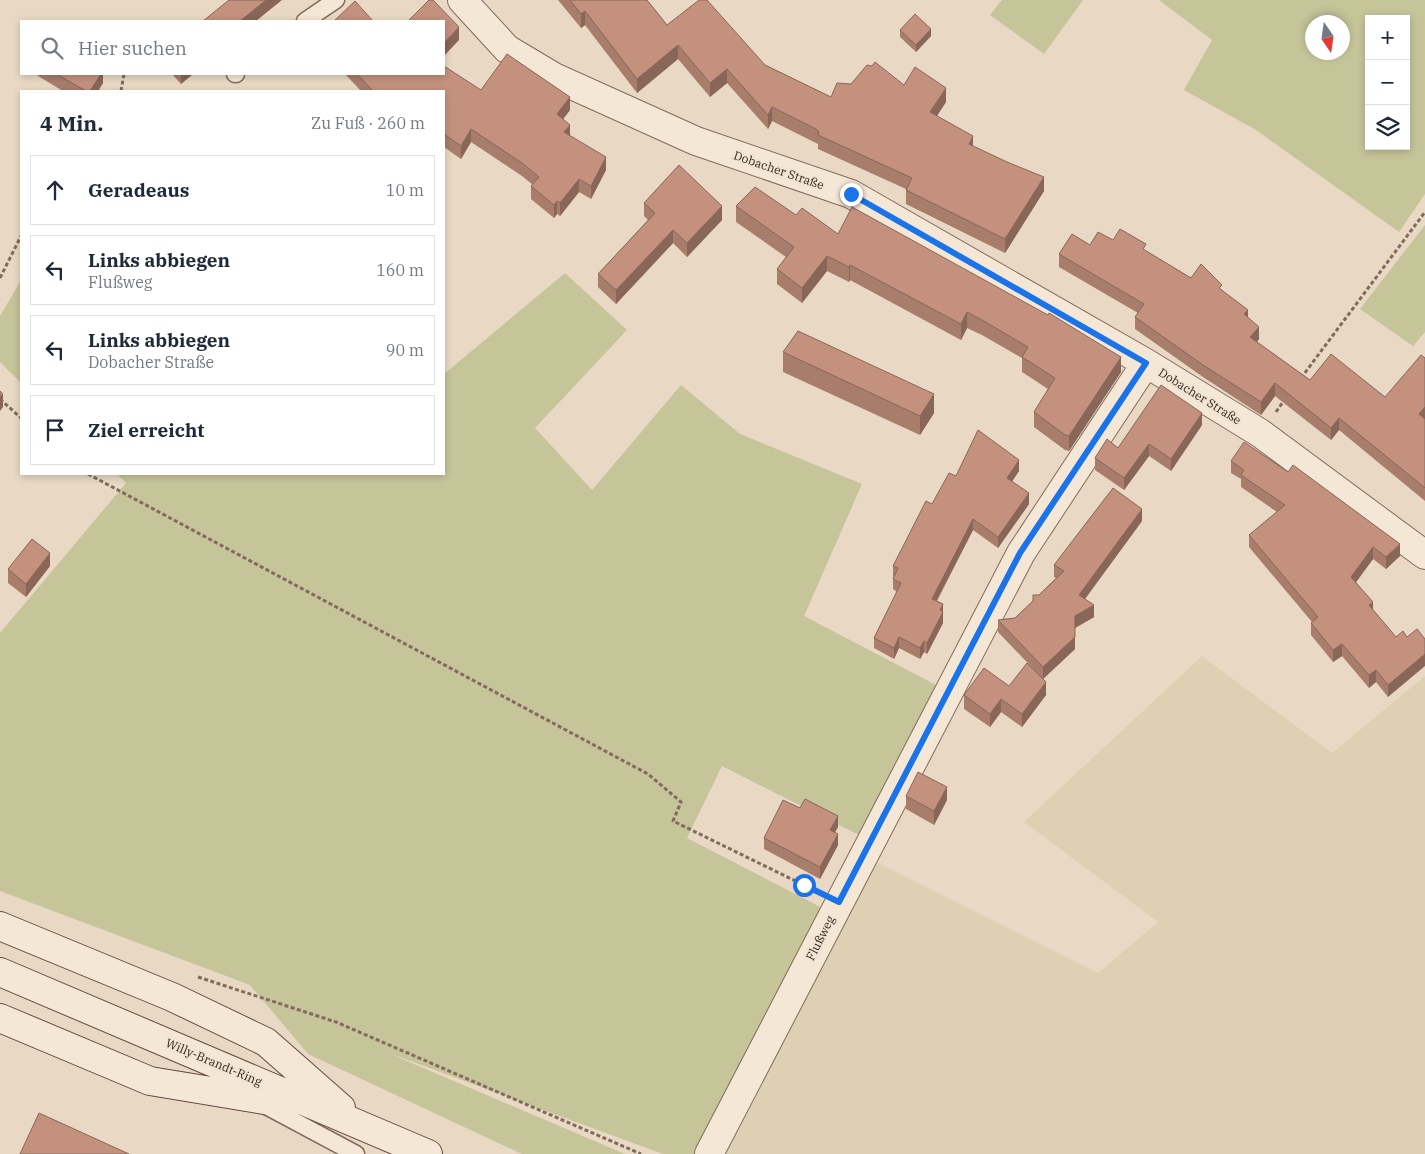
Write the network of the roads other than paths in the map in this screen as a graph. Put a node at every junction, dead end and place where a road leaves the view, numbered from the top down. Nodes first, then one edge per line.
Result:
1 (336, 0) edge
2 (462, 0) edge
3 (306, 20) edge
4 (1146, 363) junction
5 (1425, 555) edge
6 (0, 926) edge
7 (0, 972) edge
8 (0, 1018) edge
9 (252, 1099) junction
10 (320, 1107) junction
11 (355, 1121) junction
12 (356, 1154) edge
13 (428, 1154) edge
14 (709, 1154) edge

1 - 3 lane
2 - 4 street, Dobacher Straße
4 - 5 street, Dobacher Straße
4 - 14 street, Flußweg
6 - 11 street
7 - 10 street, Willy-Brandt-Ring
8 - 9 street
9 - 10 street
9 - 12 lane
10 - 11 street, Willy-Brandt-Ring
11 - 13 street, Willy-Brandt-Ring

